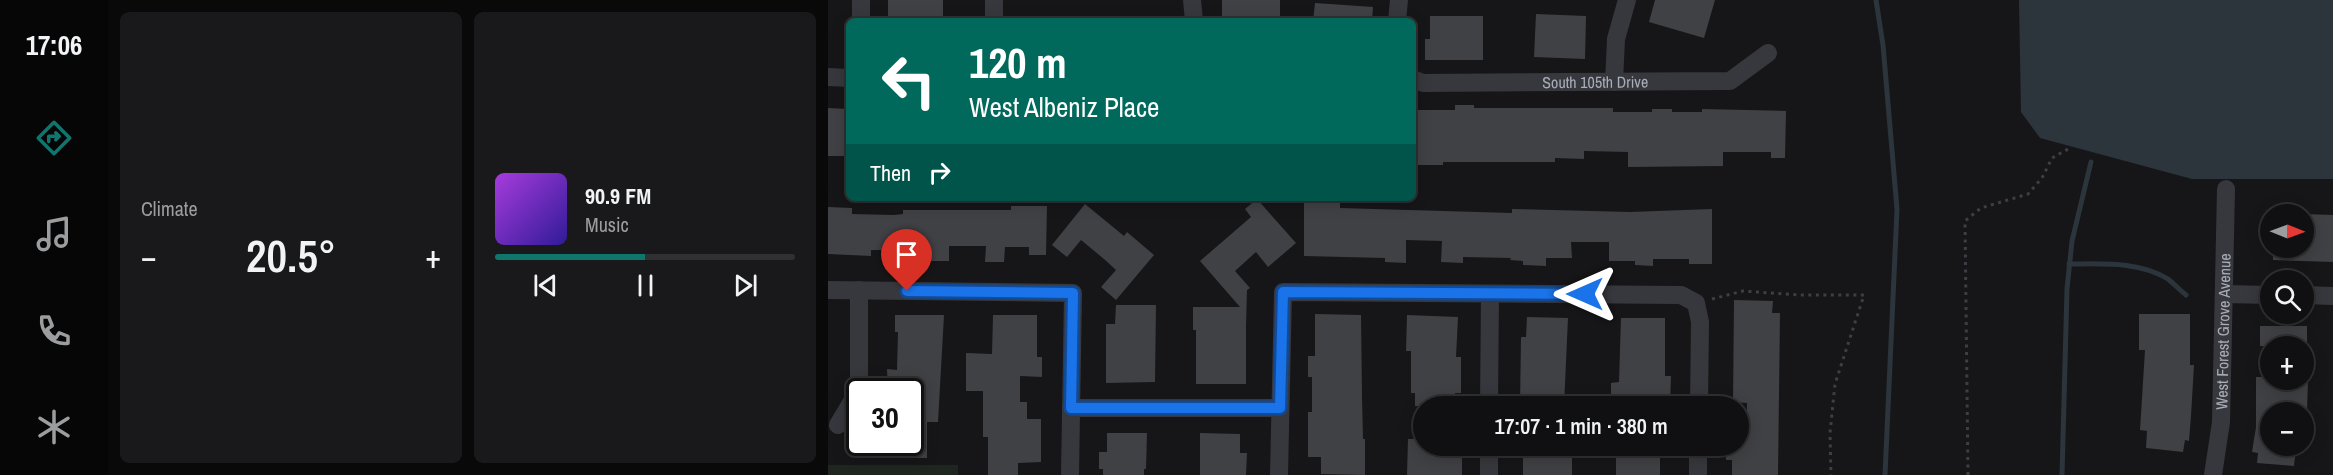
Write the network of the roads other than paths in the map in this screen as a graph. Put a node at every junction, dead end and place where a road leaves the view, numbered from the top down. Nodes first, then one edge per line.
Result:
1 (861, 0) edge
2 (994, 0) edge
3 (1192, 0) edge
4 (1399, 0) edge
5 (1627, 0) edge
6 (861, 18) edge
7 (994, 18) edge
8 (1194, 18) edge
9 (1397, 18) edge
10 (1768, 53) dead end
11 (828, 77) edge
12 (846, 78) edge
13 (1416, 80) edge
14 (1614, 82) junction
15 (2226, 189) dead end
16 (828, 290) edge
17 (859, 290) junction
18 (1490, 294) junction
19 (2224, 294) junction
20 (2260, 295) edge
21 (2314, 295) edge
22 (2333, 296) edge
23 (1489, 396) edge
24 (1699, 396) edge
25 (1071, 408) junction
26 (1280, 408) junction
27 (838, 425) dead end
28 (1489, 456) edge
29 (1698, 456) edge
30 (1070, 475) edge
31 (1279, 475) edge
32 (1489, 475) edge
33 (1698, 475) edge
34 (2213, 475) edge

1 - 6 street
2 - 7 street
3 - 8 street
4 - 9 street
5 - 14 street
10 - 14 street, South 105th Drive
11 - 12 street
13 - 14 street, South 105th Drive
15 - 19 street, West Forest Grove Avenue
16 - 17 street
17 - 25 street
17 - 27 street
18 - 23 street
18 - 24 street
18 - 26 street
19 - 20 street
19 - 34 street, West Forest Grove Avenue
21 - 22 street
25 - 26 street
25 - 30 street
26 - 31 street
28 - 32 street
29 - 33 street

